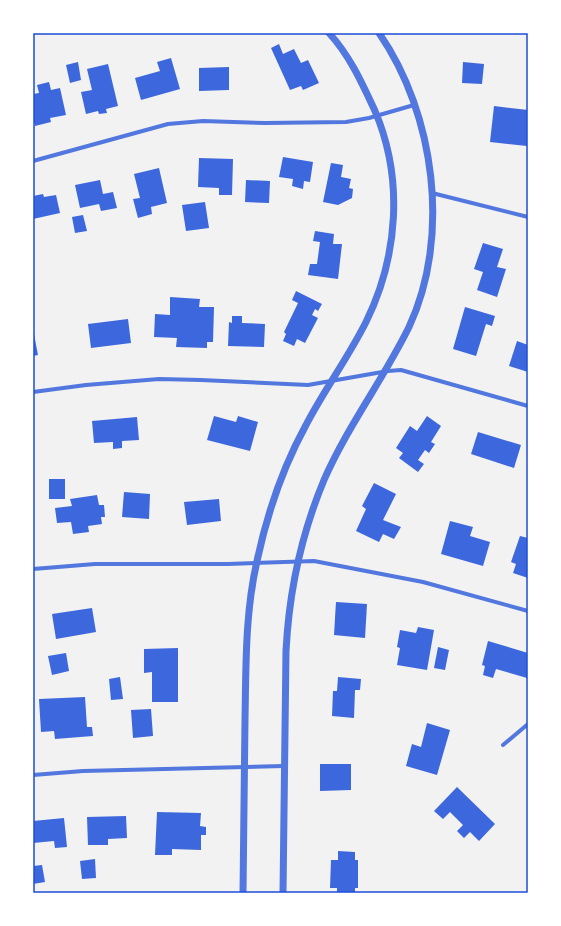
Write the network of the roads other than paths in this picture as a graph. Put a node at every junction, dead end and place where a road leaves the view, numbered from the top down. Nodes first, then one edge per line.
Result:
1 (329, 33) edge
2 (379, 33) edge
3 (414, 105) junction
4 (377, 116) junction
5 (33, 161) edge
6 (432, 193) junction
7 (528, 217) edge
8 (383, 372) junction
9 (331, 382) junction
10 (33, 392) edge
11 (528, 406) edge
12 (298, 561) junction
13 (256, 562) junction
14 (33, 569) edge
15 (528, 611) edge
16 (528, 724) edge
17 (503, 745) dead end
18 (284, 766) junction
19 (244, 767) junction
20 (33, 775) edge
21 (243, 893) edge
22 (283, 893) edge

1 - 4 street
2 - 3 street
3 - 4 street
3 - 6 street
4 - 5 street
4 - 9 street
6 - 7 street
6 - 8 street
8 - 9 street
8 - 11 street
8 - 12 street
9 - 10 street
9 - 13 street
12 - 13 street
12 - 15 street
12 - 18 street
13 - 14 street
13 - 19 street
16 - 17 street
18 - 19 street
18 - 22 street
19 - 20 street
19 - 21 street

